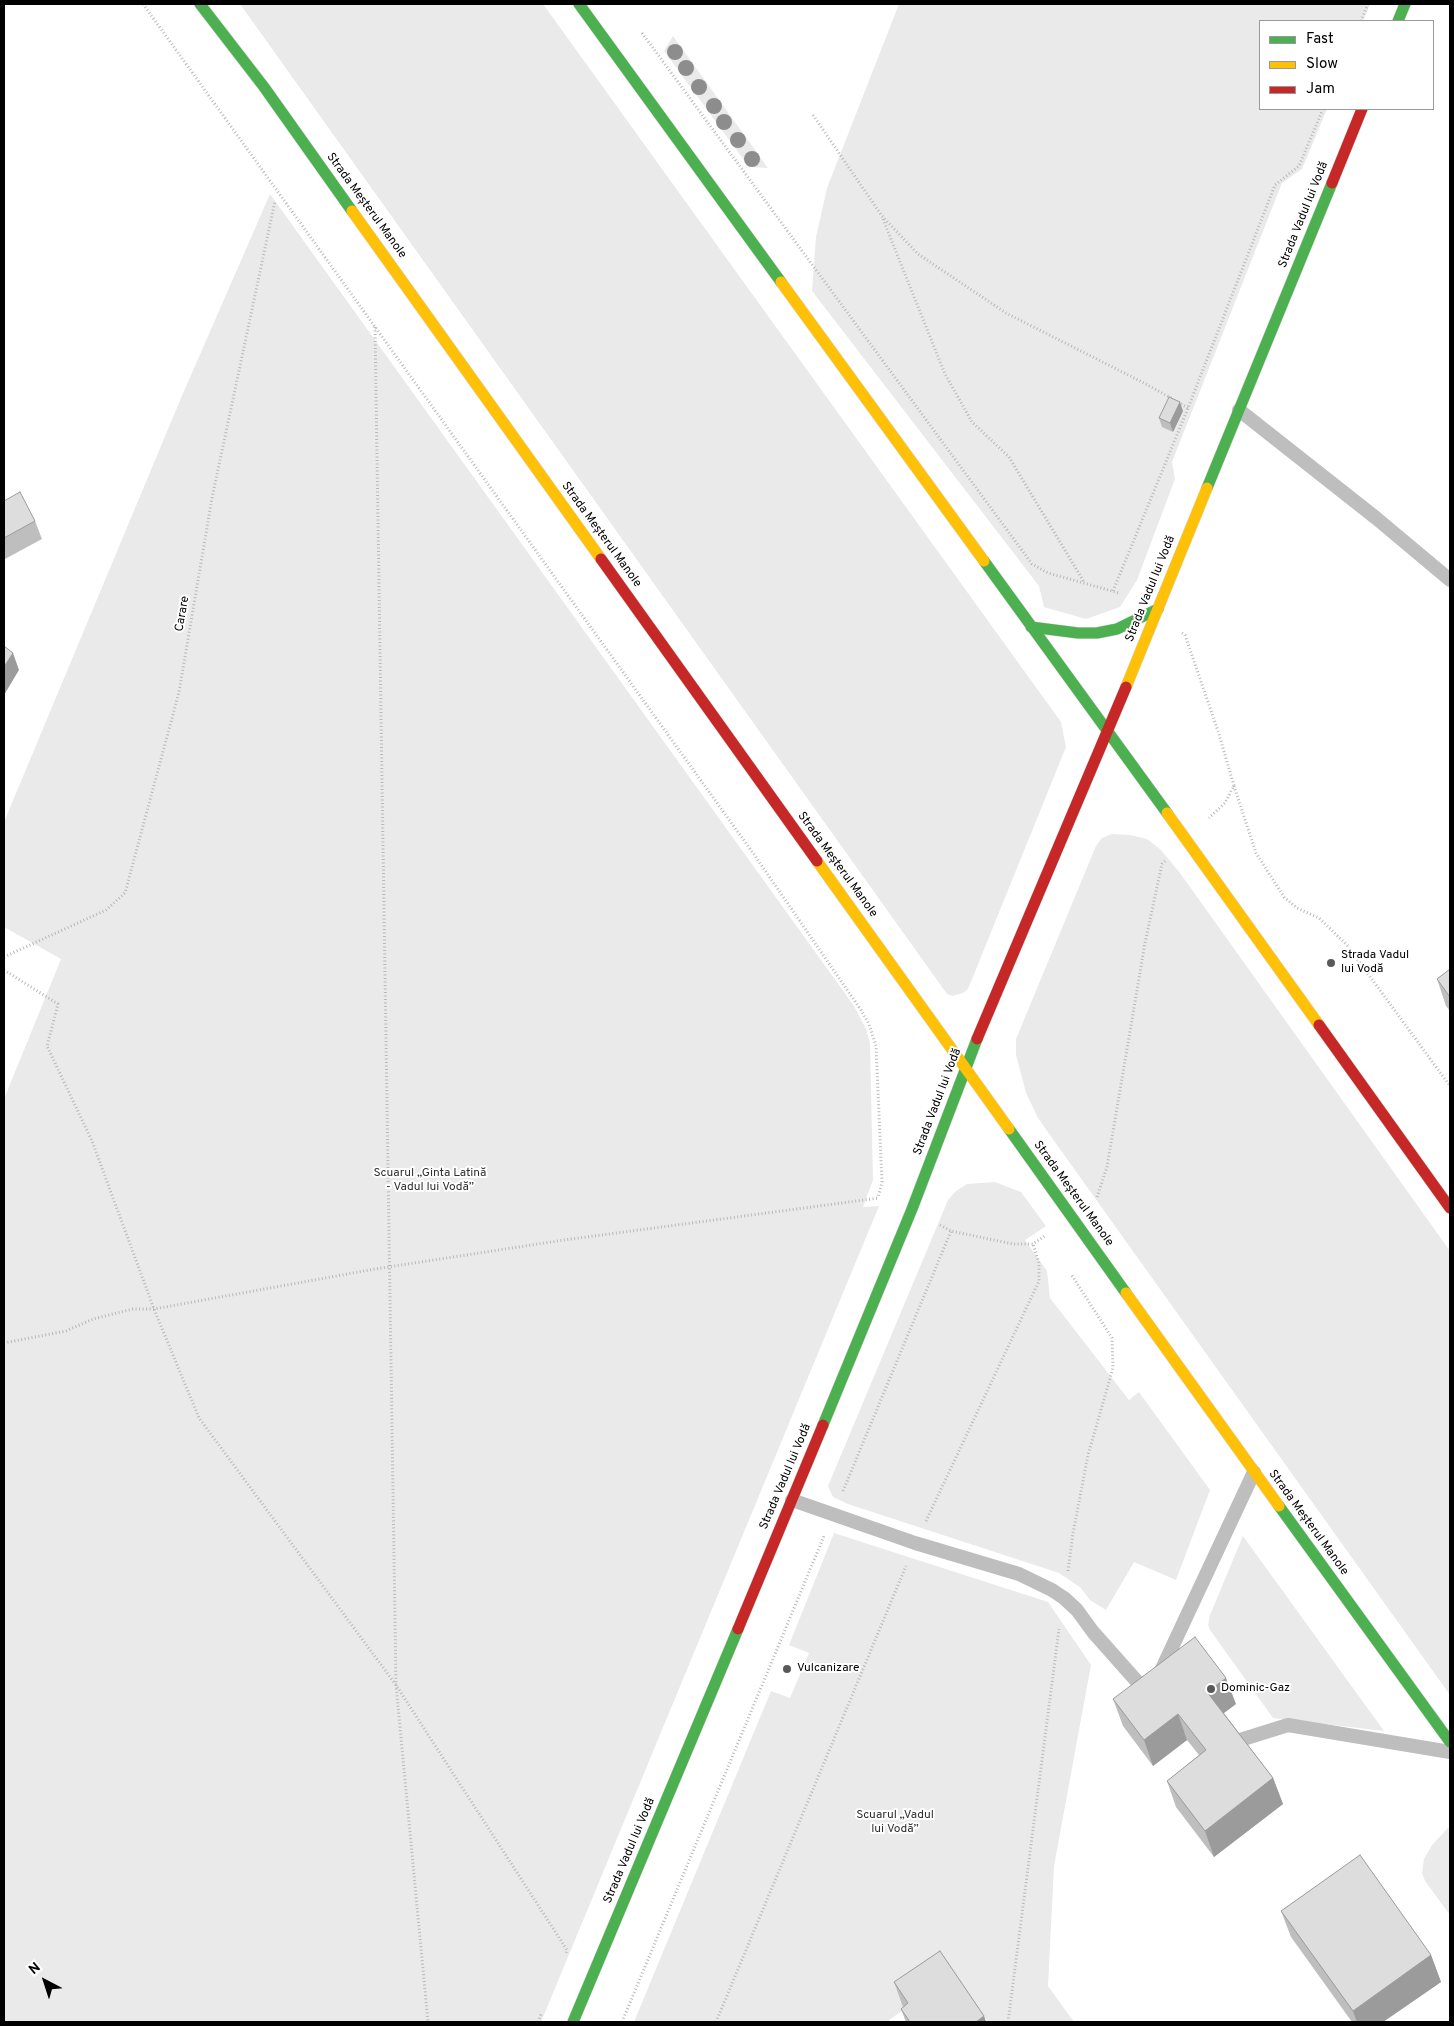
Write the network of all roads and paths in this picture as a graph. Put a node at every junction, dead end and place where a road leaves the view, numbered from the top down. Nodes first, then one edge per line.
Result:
1 (143, 4) edge
2 (200, 4) edge
3 (579, 4) edge
4 (1368, 4) edge
5 (1405, 4) edge
6 (1361, 20) edge
7 (1398, 20) edge
8 (637, 26) dead end
9 (1323, 110) edge
10 (1362, 110) edge
11 (813, 115) dead end
12 (275, 201) dead end
13 (882, 216) junction
14 (375, 327) junction
15 (1188, 408) junction
16 (1239, 410) junction
17 (1048, 573) dead end
18 (1450, 580) edge
19 (1084, 583) dead end
20 (1114, 591) dead end
21 (1158, 609) junction
22 (1031, 627) junction
23 (1108, 732) junction
24 (1234, 786) dead end
25 (4, 957) edge
26 (4, 970) edge
27 (965, 1067) junction
28 (1450, 1086) edge
29 (1107, 1167) dead end
30 (887, 1197) dead end
31 (878, 1198) junction
32 (1450, 1208) edge
33 (1072, 1216) junction
34 (935, 1223) dead end
35 (951, 1231) junction
36 (1032, 1244) junction
37 (391, 1267) junction
38 (154, 1309) junction
39 (4, 1343) edge
40 (1254, 1472) junction
41 (792, 1500) junction
42 (834, 1515) junction
43 (915, 1543) junction
44 (396, 1684) junction
45 (1215, 1742) edge
46 (1450, 1742) edge
47 (1450, 1752) edge
48 (563, 1959) dead end
49 (541, 2013) dead end
50 (428, 2022) edge
51 (538, 2022) edge
52 (573, 2022) edge
53 (622, 2022) edge
54 (716, 2022) edge

1 - 14 path
2 - 27 main road, Strada Meșterul Manole
3 - 22 main road
4 - 6 path
5 - 7 main road
8 - 17 path
9 - 15 path
10 - 16 main road, Strada Vadul lui Vodă
11 - 13 path
12 - 25 path, Carare
13 - 15 path
13 - 19 path
14 - 31 path
14 - 37 path
15 - 20 path
16 - 18 lane
16 - 21 main road, Strada Vadul lui Vodă
21 - 22 main road
21 - 23 main road, Strada Vadul lui Vodă
22 - 23 main road
23 - 27 main road, Strada Vadul lui Vodă
23 - 32 main road
24 - 28 path
26 - 38 path
27 - 33 main road, Strada Meșterul Manole
27 - 41 main road, Strada Vadul lui Vodă
29 - 33 path
30 - 31 path
31 - 37 path
33 - 36 path
33 - 40 main road, Strada Meșterul Manole
34 - 35 path
35 - 36 path
35 - 42 path
36 - 43 path
37 - 38 path
37 - 44 path
38 - 39 path
38 - 44 path
40 - 43 lane
40 - 46 main road, Strada Meșterul Manole
41 - 42 lane
41 - 52 main road, Strada Vadul lui Vodă
42 - 43 lane
42 - 53 path
43 - 54 path
44 - 48 path
44 - 50 path
45 - 47 lane
49 - 51 path

